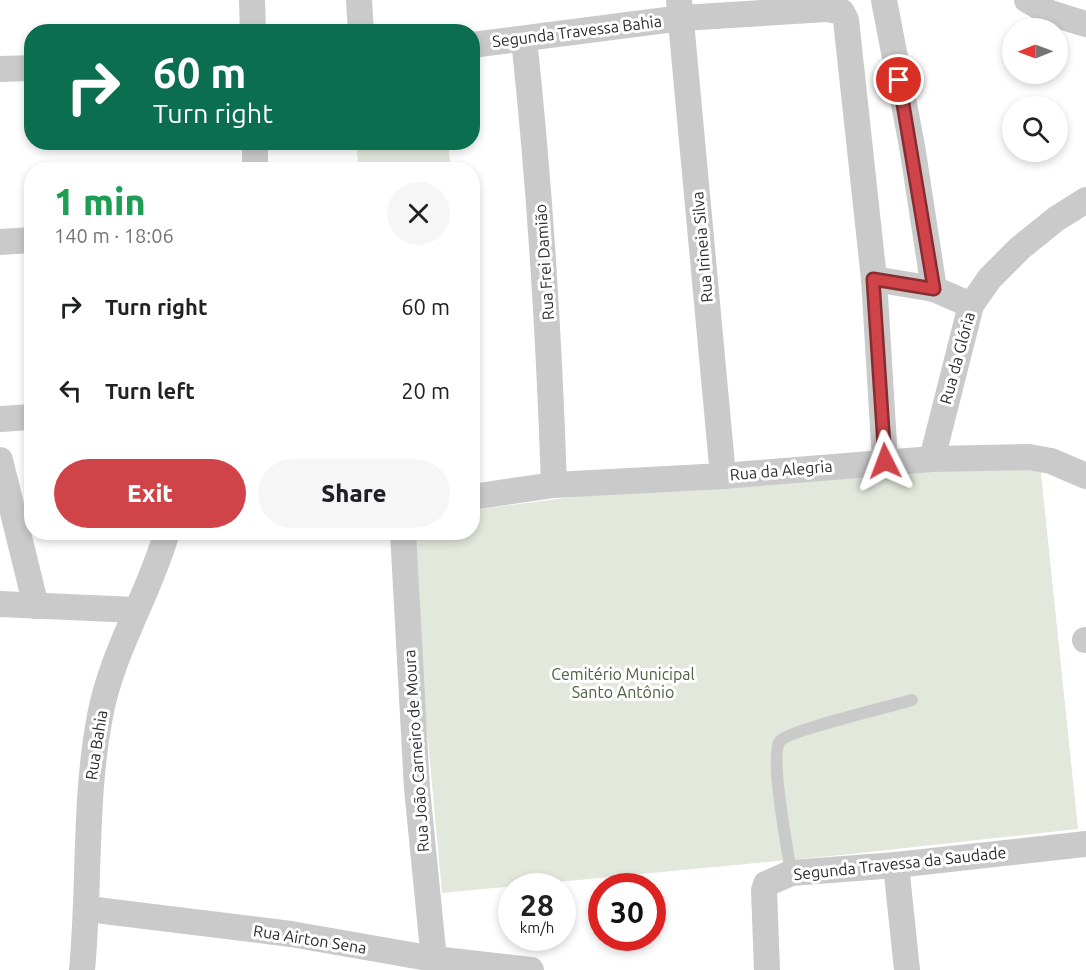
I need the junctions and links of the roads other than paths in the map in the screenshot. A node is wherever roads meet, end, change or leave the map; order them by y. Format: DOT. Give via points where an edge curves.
graph roads {
  1 [pos="252,0"];
  2 [pos="359,0"];
  3 [pos="884,0"];
  4 [pos="1027,0"];
  5 [pos="681,9"];
  6 [pos="253,24"];
  7 [pos="360,24"];
  8 [pos="1086,24"];
  9 [pos="524,39"];
  10 [pos="480,44"];
  11 [pos="24,68"];
  12 [pos="0,69"];
  13 [pos="1086,200"];
  14 [pos="24,240"];
  15 [pos="0,242"];
  16 [pos="873,279"];
  17 [pos="934,289"];
  18 [pos="970,305"];
  19 [pos="24,418"];
  20 [pos="0,419"];
  21 [pos="932,459"];
  22 [pos="0,460"];
  23 [pos="885,461"];
  24 [pos="723,476"];
  25 [pos="1086,476"];
  26 [pos="554,485"];
  27 [pos="480,496"];
  28 [pos="165,540"];
  29 [pos="403,540"];
  30 [pos="0,604"];
  31 [pos="36,606"];
  32 [pos="135,610"];
  33 [pos="912,700"];
  34 [pos="1086,844"];
  35 [pos="896,865"];
  36 [pos="791,873"];
  37 [pos="88,909"];
  38 [pos="435,965"];
  39 [pos="82,970"];
  40 [pos="531,970"];
  41 [pos="767,970"];
  42 [pos="907,970"];
  1 -- 6 [label="street"];
  2 -- 7 [label="street"];
  3 -- 17 [label="street"];
  4 -- 8 [label="street" via="1050,13"];
  5 -- 9 [label="street, Segunda Travessa Bahia"];
  5 -- 16 [label="street, Segunda Travessa Bahia" via="842,12 846,20"];
  5 -- 24 [label="street, Rua Irineia Silva"];
  9 -- 10 [label="street, Segunda Travessa Bahia"];
  9 -- 26 [label="street, Rua Frei Damião" via="539,183"];
  11 -- 12 [label="street"];
  13 -- 18 [label="street, Rua da Glória" via="1020,248"];
  14 -- 15 [label="street"];
  16 -- 17 [label="street"];
  16 -- 23 [label="street"];
  17 -- 18 [label="street"];
  18 -- 21 [label="street, Rua da Glória"];
  19 -- 20 [label="street"];
  21 -- 23 [label="street, Rua da Alegria"];
  21 -- 25 [label="street, Rua da Alegria" via="1029,457 1051,461"];
  22 -- 31 [label="street"];
  23 -- 24 [label="street, Rua da Alegria"];
  24 -- 26 [label="street, Rua da Alegria"];
  26 -- 27 [label="street, Rua da Alegria"];
  28 -- 32 [label="street, Rua Bahia"];
  29 -- 38 [label="street, Rua João Carneiro de Moura" via="417,789"];
  30 -- 31 [label="street"];
  31 -- 32 [label="street"];
  32 -- 37 [label="street, Rua Bahia" via="100,717 90,788"];
  33 -- 36 [label="lane" via="802,730 780,740 776,771"];
  34 -- 35 [label="street, Segunda Travessa da Saudade"];
  35 -- 36 [label="street, Segunda Travessa da Saudade"];
  35 -- 42 [label="street"];
  36 -- 41 [label="street, Segunda Travessa da Saudade" via="765,886"];
  37 -- 38 [label="street, Rua Airton Sena" via="291,934"];
  37 -- 39 [label="street, Rua Bahia"];
  38 -- 40 [label="street, Rua Airton Sena"];
}
